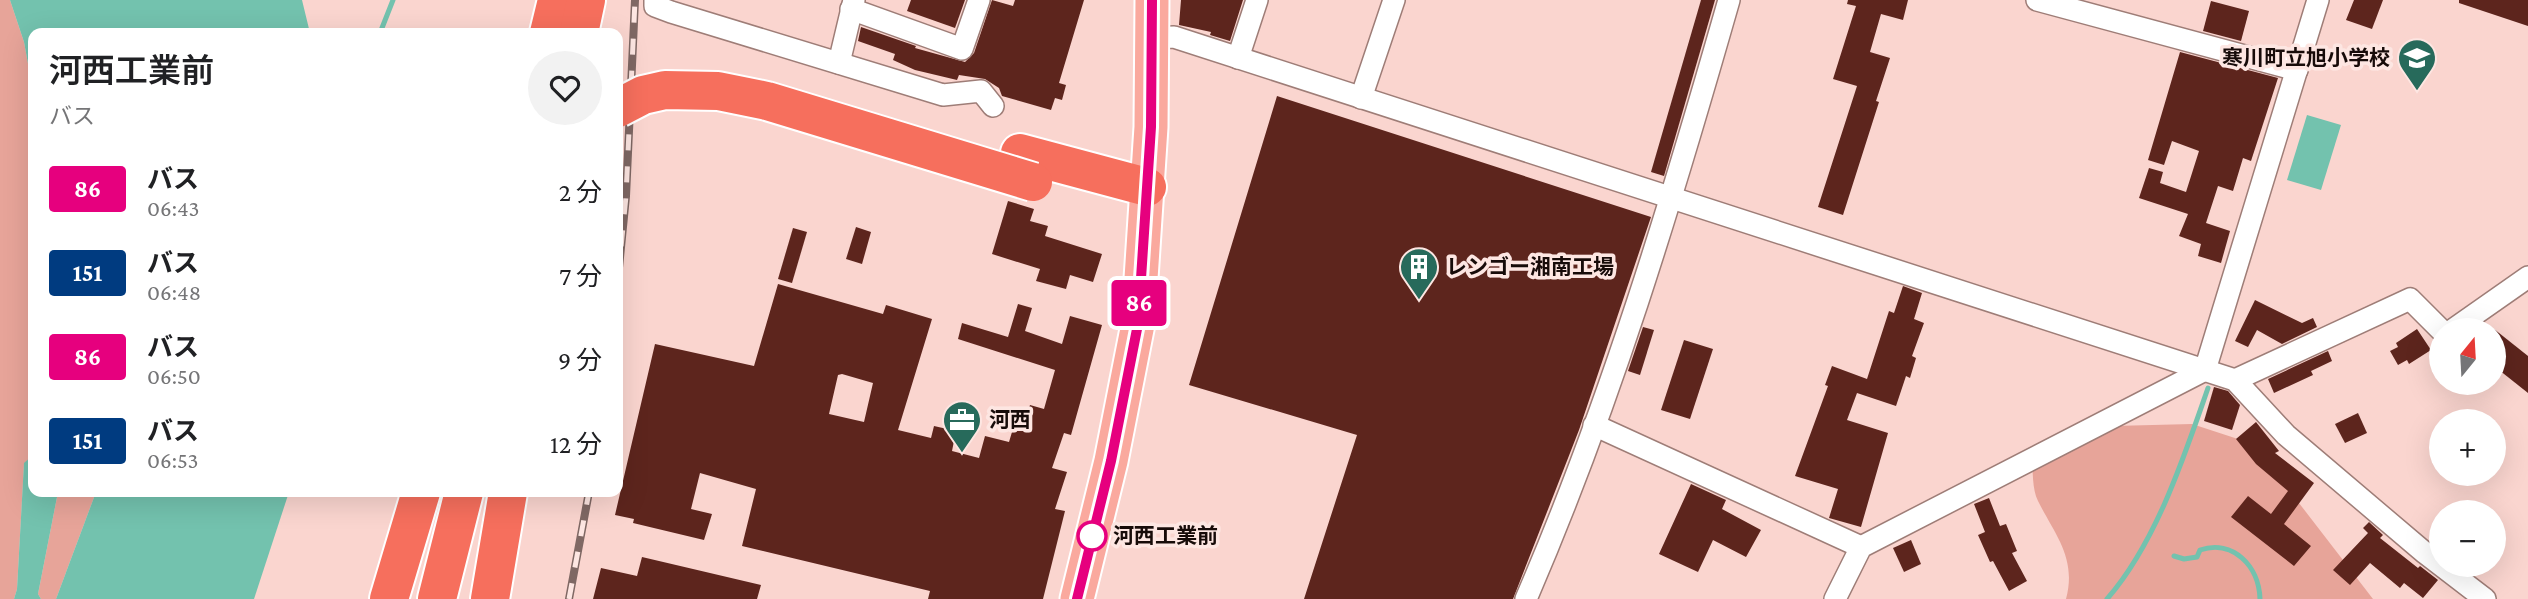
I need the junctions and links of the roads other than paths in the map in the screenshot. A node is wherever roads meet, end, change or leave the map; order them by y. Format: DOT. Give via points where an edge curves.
graph roads {
  1 [pos="557,0"];
  2 [pos="586,0"];
  3 [pos="655,0"];
  4 [pos="979,0"];
  5 [pos="1152,0"];
  6 [pos="1257,0"];
  7 [pos="1394,0"];
  8 [pos="1729,0"];
  9 [pos="2037,0"];
  10 [pos="2318,0"];
  11 [pos="853,5"];
  12 [pos="550,28"];
  13 [pos="580,28"];
  14 [pos="1152,38"];
  15 [pos="1238,58"];
  16 [pos="839,63"];
  17 [pos="2297,70"];
  18 [pos="623,81"];
  19 [pos="1361,98"];
  20 [pos="623,105"];
  21 [pos="993,106"];
  22 [pos="1027,167"];
  23 [pos="1146,199"];
  24 [pos="1672,199"];
  25 [pos="2528,277"];
  26 [pos="2429,318"];
  27 [pos="2470,318"];
  28 [pos="2205,370"];
  29 [pos="2235,380"];
  30 [pos="1594,425"];
  31 [pos="420,497"];
  32 [pos="432,497"];
  33 [pos="463,497"];
  34 [pos="482,497"];
  35 [pos="507,497"];
  36 [pos="1861,547"];
  37 [pos="389,599"];
  38 [pos="404,599"];
  39 [pos="437,599"];
  40 [pos="464,599"];
  41 [pos="490,599"];
  42 [pos="1077,599"];
  43 [pos="1526,599"];
  44 [pos="1835,599"];
  45 [pos="2485,599"];
  1 -- 12 [label="highway"];
  2 -- 13 [label="highway"];
  3 -- 16 [label="street" via="655,6 671,12"];
  4 -- 11 [label="street" via="962,49"];
  5 -- 14 [label="main road"];
  6 -- 15 [label="street"];
  7 -- 19 [label="street"];
  8 -- 24 [label="street"];
  9 -- 17 [label="street"];
  10 -- 17 [label="street"];
  11 -- 16 [label="street"];
  14 -- 15 [label="street" via="1174,37"];
  14 -- 23 [label="main road"];
  15 -- 19 [label="street"];
  16 -- 21 [label="street" via="943,95 981,91"];
  17 -- 28 [label="street"];
  18 -- 22 [label="highway" via="676,68 725,70"];
  19 -- 24 [label="street"];
  20 -- 22 [label="highway, bridge" via="665,90 718,91"];
  22 -- 23 [label="highway"];
  23 -- 42 [label="main road" via="1138,324"];
  24 -- 28 [label="street"];
  24 -- 30 [label="street"];
  25 -- 27 [label="street"];
  26 -- 29 [label="street" via="2410,299"];
  28 -- 29 [label="street"];
  28 -- 36 [label="street"];
  29 -- 45 [label="street" via="2286,435"];
  30 -- 36 [label="street"];
  30 -- 43 [label="street"];
  31 -- 37 [label="highway"];
  32 -- 38 [label="highway"];
  33 -- 39 [label="highway"];
  34 -- 40 [label="highway"];
  35 -- 41 [label="highway"];
  36 -- 44 [label="street"];
}
